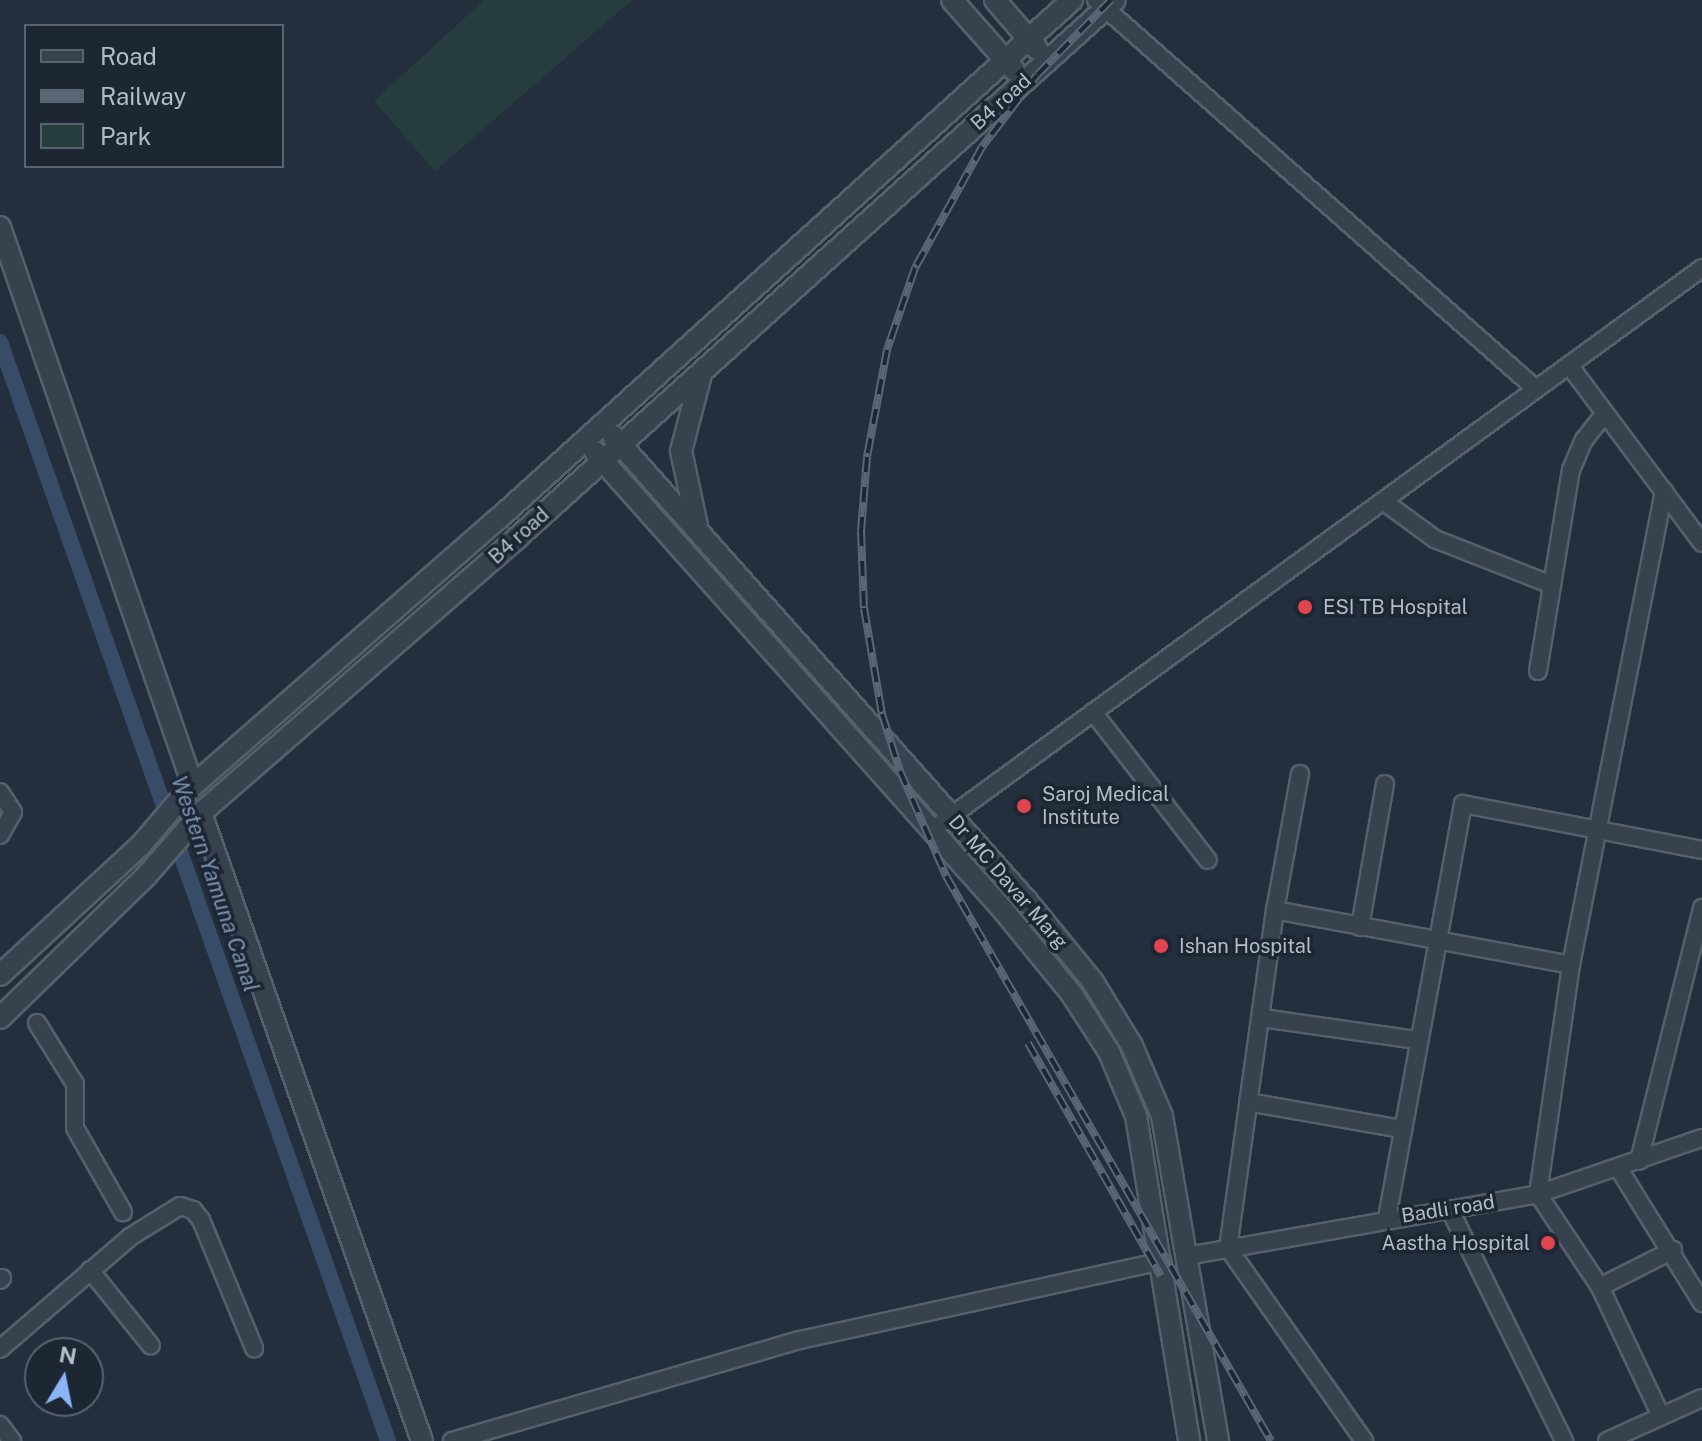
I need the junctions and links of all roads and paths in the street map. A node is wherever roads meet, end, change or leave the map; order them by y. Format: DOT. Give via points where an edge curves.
graph roads {
  1 [pos="952,0"];
  2 [pos="995,0"];
  3 [pos="1072,0"];
  4 [pos="1105,3"];
  5 [pos="1029,39"];
  6 [pos="1006,60"];
  7 [pos="1047,61"];
  8 [pos="1023,82"];
  9 [pos="831,218"];
  10 [pos="0,227"];
  11 [pos="849,239"];
  12 [pos="1701,269"];
  13 [pos="1569,365"];
  14 [pos="702,371"];
  15 [pos="1536,389"];
  16 [pos="1605,413"];
  17 [pos="604,424"];
  18 [pos="586,440"];
  19 [pos="620,445"];
  20 [pos="602,461"];
  21 [pos="1664,491"];
  22 [pos="1383,501"];
  23 [pos="700,534"];
  24 [pos="1702,543"];
  25 [pos="1552,585"];
  26 [pos="1538,671"];
  27 [pos="1093,712"];
  28 [pos="1300,774"];
  29 [pos="1385,784"];
  30 [pos="191,788"];
  31 [pos="0,792"];
  32 [pos="951,815"];
  33 [pos="196,817"];
  34 [pos="1598,828"];
  35 [pos="932,830"];
  36 [pos="0,835"];
  37 [pos="1702,850"];
  38 [pos="1208,860"];
  39 [pos="1702,908"];
  40 [pos="1275,910"];
  41 [pos="1360,927"];
  42 [pos="1435,942"];
  43 [pos="1571,965"];
  44 [pos="0,975"];
  45 [pos="0,1018"];
  46 [pos="1262,1018"];
  47 [pos="37,1023"];
  48 [pos="1417,1040"];
  49 [pos="1248,1102"];
  50 [pos="1401,1129"];
  51 [pos="1702,1138"];
  52 [pos="1639,1161"];
  53 [pos="1619,1169"];
  54 [pos="1538,1194"];
  55 [pos="1450,1210"];
  56 [pos="123,1212"];
  57 [pos="1387,1218"];
  58 [pos="1228,1248"];
  59 [pos="1673,1250"];
  60 [pos="1187,1256"];
  61 [pos="1162,1261"];
  62 [pos="90,1270"];
  63 [pos="1600,1287"];
  64 [pos="1702,1303"];
  65 [pos="151,1346"];
  66 [pos="254,1348"];
  67 [pos="0,1349"];
  68 [pos="1702,1398"];
  69 [pos="1661,1416"];
  70 [pos="0,1427"];
  71 [pos="458,1439"];
  72 [pos="12,1441"];
  73 [pos="422,1441"];
  74 [pos="1189,1441"];
  75 [pos="1218,1441"];
  76 [pos="1364,1441"];
  77 [pos="1564,1441"];
  78 [pos="1607,1441"];
  1 -- 6 [label="street"];
  2 -- 5 [label="street"];
  3 -- 5 [label="street, B4 road"];
  4 -- 7 [label="street, B4 road"];
  4 -- 15 [label="street"];
  5 -- 6 [label="street, B4 road"];
  5 -- 7 [label="street"];
  6 -- 8 [label="street"];
  6 -- 9 [label="street, B4 road"];
  7 -- 8 [label="street, B4 road"];
  8 -- 11 [label="street, B4 road"];
  9 -- 11 [label="street"];
  9 -- 17 [label="street, B4 road"];
  10 -- 30 [label="street"];
  11 -- 14 [label="street, B4 road"];
  12 -- 13 [label="street"];
  13 -- 15 [label="street"];
  13 -- 16 [label="street"];
  14 -- 19 [label="street, B4 road"];
  14 -- 23 [label="street" via="681,451 683,480"];
  15 -- 22 [label="street"];
  16 -- 21 [label="street"];
  16 -- 25 [label="street" via="1584,440 1571,470"];
  17 -- 18 [label="street, B4 road"];
  17 -- 19 [label="street, Dr MC Davar Marg"];
  18 -- 20 [label="street"];
  18 -- 30 [label="street, B4 road"];
  19 -- 20 [label="street, B4 road"];
  19 -- 23 [label="street, Dr MC Davar Marg"];
  20 -- 33 [label="street, B4 road"];
  20 -- 35 [label="street"];
  21 -- 24 [label="street"];
  21 -- 34 [label="street"];
  22 -- 25 [label="street" via="1435,539"];
  22 -- 27 [label="street"];
  23 -- 32 [label="street, Dr MC Davar Marg"];
  25 -- 26 [label="street"];
  27 -- 32 [label="street"];
  27 -- 38 [label="street"];
  28 -- 40 [label="street"];
  29 -- 41 [label="street"];
  30 -- 44 [label="street, B4 road" via="141,845"];
  31 -- 36 [label="street" via="13,812"];
  32 -- 35 [label="street"];
  32 -- 60 [label="street, Dr MC Davar Marg" via="1093,982 1132,1046 1162,1116"];
  33 -- 45 [label="street, B4 road" via="147,875"];
  33 -- 73 [label="street"];
  34 -- 37 [label="street"];
  34 -- 42 [label="street" via="1463,804"];
  34 -- 43 [label="street"];
  35 -- 61 [label="street" via="1071,993 1109,1052 1136,1116"];
  39 -- 52 [label="street"];
  40 -- 41 [label="street"];
  40 -- 46 [label="street"];
  41 -- 42 [label="street"];
  42 -- 43 [label="street"];
  42 -- 48 [label="street"];
  43 -- 54 [label="street"];
  46 -- 48 [label="street"];
  46 -- 49 [label="street"];
  47 -- 56 [label="street" via="75,1084 77,1133"];
  48 -- 50 [label="street"];
  49 -- 50 [label="street"];
  49 -- 58 [label="street"];
  50 -- 57 [label="street"];
  51 -- 52 [label="street, Badli road"];
  52 -- 53 [label="street, Badli road"];
  53 -- 54 [label="street, Badli road"];
  53 -- 59 [label="street"];
  54 -- 55 [label="street, Badli road"];
  54 -- 63 [label="street"];
  55 -- 57 [label="street, Badli road"];
  55 -- 77 [label="street"];
  57 -- 58 [label="street, Badli road"];
  58 -- 60 [label="street, Badli road"];
  58 -- 76 [label="street"];
  59 -- 63 [label="street"];
  59 -- 64 [label="street"];
  60 -- 75 [label="street, Dr MC Davar Marg"];
  61 -- 71 [label="street" via="800,1340"];
  61 -- 74 [label="street"];
  62 -- 65 [label="street"];
  62 -- 66 [label="street" via="168,1209 193,1210"];
  62 -- 67 [label="street"];
  63 -- 69 [label="street"];
  68 -- 69 [label="street"];
  69 -- 78 [label="street"];
  70 -- 72 [label="street"];
}
